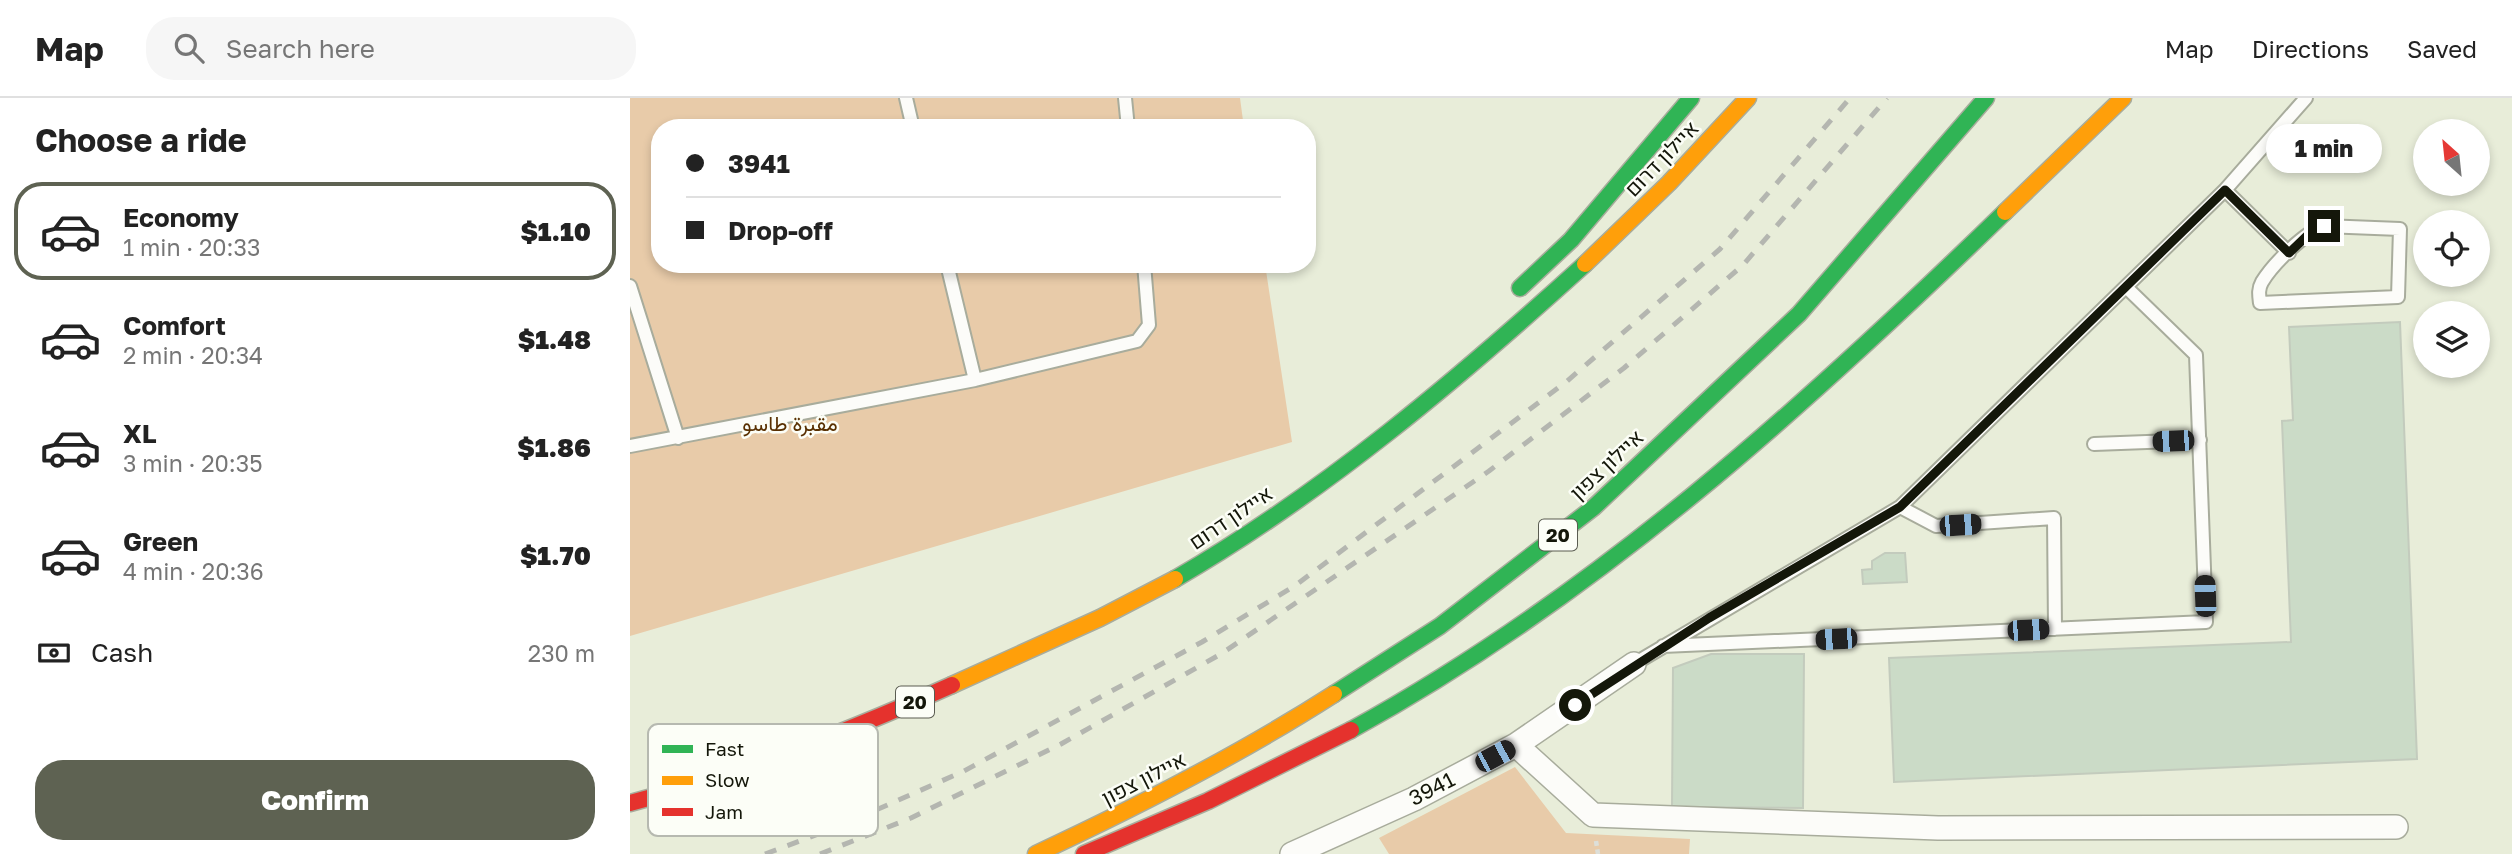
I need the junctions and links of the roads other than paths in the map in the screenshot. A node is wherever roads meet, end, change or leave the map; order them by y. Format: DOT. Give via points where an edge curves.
graph roads {
  1 [pos="906,98"];
  2 [pos="1125,98"];
  3 [pos="1692,98"];
  4 [pos="1748,98"];
  5 [pos="1986,98"];
  6 [pos="2123,98"];
  7 [pos="2306,98"];
  8 [pos="912,119"];
  9 [pos="1127,119"];
  10 [pos="2225,190"];
  11 [pos="2289,253"];
  12 [pos="949,273"];
  13 [pos="1145,273"];
  14 [pos="630,286"];
  15 [pos="2127,288"];
  16 [pos="1510,297"];
  17 [pos="975,380"];
  18 [pos="678,438"];
  19 [pos="2200,440"];
  20 [pos="2094,444"];
  21 [pos="630,446"];
  22 [pos="1325,460"];
  23 [pos="1900,507"];
  24 [pos="1188,572"];
  25 [pos="2055,629"];
  26 [pos="1663,646"];
  27 [pos="1634,664"];
  28 [pos="864,724"];
  29 [pos="1516,745"];
  30 [pos="648,798"];
  31 [pos="630,803"];
  32 [pos="2396,827"];
  33 [pos="1036,854"];
  34 [pos="1084,854"];
  35 [pos="1292,854"];
  1 -- 8 [label="lane"];
  2 -- 9 [label="lane"];
  3 -- 16 [label="highway" via="1571,240"];
  4 -- 24 [label="highway, איילון דרום / 20" via="1624,230 1470,367 1334,475"];
  5 -- 33 [label="highway, איילון צפון / 20" via="1799,314 1593,508 1440,626 1275,732 1148,802"];
  6 -- 34 [label="highway" via="1807,399 1557,600 1434,682 1314,749 1175,817"];
  7 -- 10 [label="lane"];
  10 -- 11 [label="lane"];
  10 -- 15 [label="lane"];
  11 -- 11 [label="lane" via="2263,281 2260,303 2398,297 2400,229 2324,226 2313,230"];
  12 -- 17 [label="lane"];
  13 -- 17 [label="lane" via="1149,325 1137,341"];
  14 -- 18 [label="lane"];
  15 -- 19 [label="lane" via="2196,355"];
  15 -- 23 [label="lane"];
  17 -- 18 [label="lane"];
  18 -- 21 [label="lane"];
  19 -- 20 [label="lane"];
  19 -- 25 [label="lane" via="2206,622"];
  22 -- 24 [label="highway"];
  23 -- 25 [label="lane" via="1936,526 2054,518"];
  23 -- 26 [label="lane"];
  24 -- 28 [label="highway, איילון דרום / 20" via="1046,643"];
  25 -- 26 [label="lane"];
  26 -- 27 [label="lane"];
  27 -- 29 [label="street, 3941"];
  29 -- 32 [label="street" via="1593,815 1938,828"];
  29 -- 35 [label="street, 3941"];
  30 -- 31 [label="highway, איילון דרום / 20"];
}
